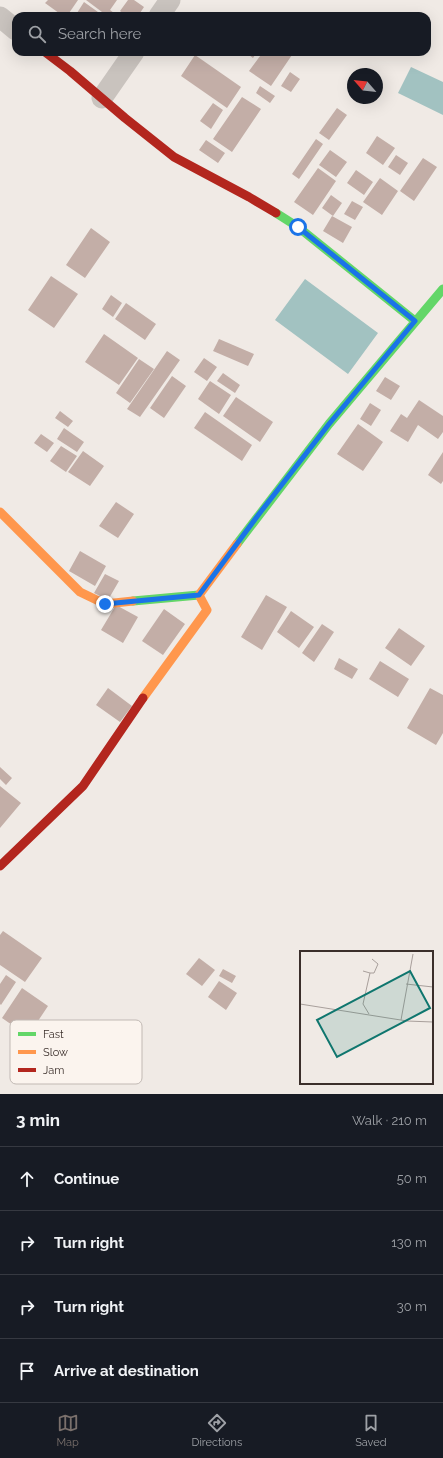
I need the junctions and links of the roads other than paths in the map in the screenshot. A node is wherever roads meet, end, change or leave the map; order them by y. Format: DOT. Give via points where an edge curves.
graph roads {
  1 [pos="170,0"];
  2 [pos="162,12"];
  3 [pos="0,17"];
  4 [pos="12,27"];
  5 [pos="50,56"];
  6 [pos="131,56"];
  7 [pos="102,98"];
  8 [pos="443,289"];
  9 [pos="415,321"];
  10 [pos="0,512"];
  11 [pos="199,595"];
  12 [pos="0,866"];
  1 -- 2 [label="street"];
  3 -- 4 [label="street"];
  5 -- 7 [label="street"];
  6 -- 7 [label="street"];
  7 -- 9 [label="street" via="174,157 249,197 298,227"];
  8 -- 9 [label="street"];
  9 -- 11 [label="street" via="329,424"];
  10 -- 11 [label="street" via="80,592 105,604"];
  11 -- 12 [label="street" via="207,610 83,786"];
}
